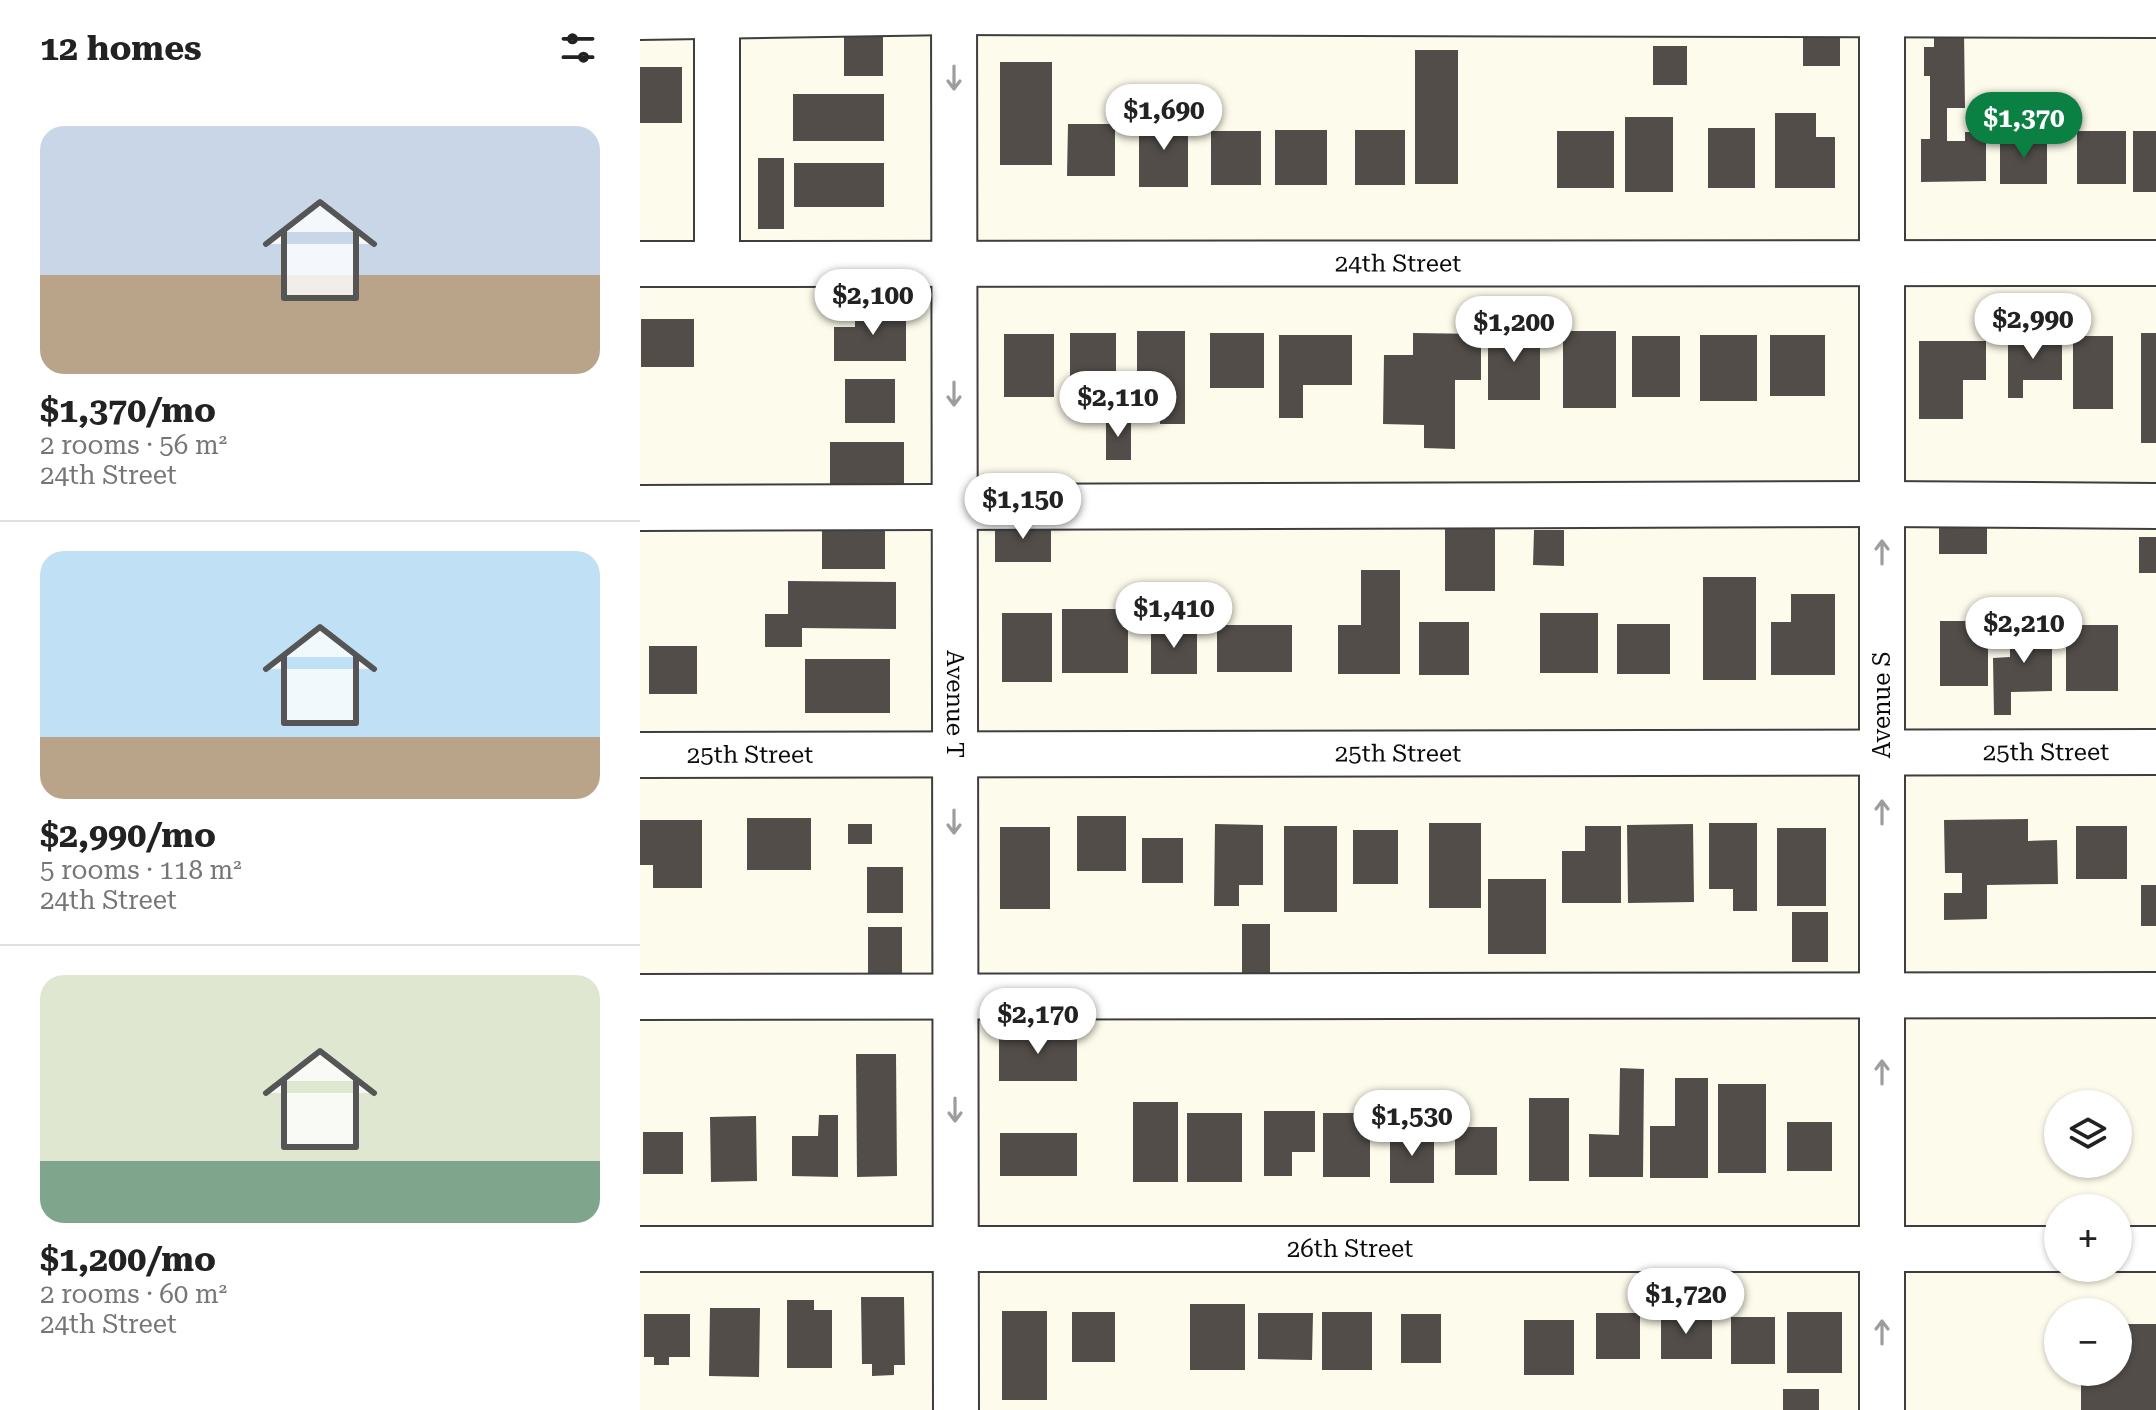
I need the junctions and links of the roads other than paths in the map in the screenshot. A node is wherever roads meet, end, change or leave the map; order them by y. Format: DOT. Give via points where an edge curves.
graph roads {
  1 [pos="954,6"];
  2 [pos="1882,8"];
  3 [pos="2156,15"];
  4 [pos="717,16"];
  5 [pos="640,17"];
  6 [pos="2156,263"];
  7 [pos="640,264"];
  8 [pos="717,264"];
  9 [pos="954,264"];
  10 [pos="1882,264"];
  11 [pos="1882,504"];
  12 [pos="954,506"];
  13 [pos="2156,506"];
  14 [pos="640,508"];
  15 [pos="2156,752"];
  16 [pos="1882,753"];
  17 [pos="954,754"];
  18 [pos="640,755"];
  19 [pos="1882,995"];
  20 [pos="2156,995"];
  21 [pos="640,997"];
  22 [pos="955,997"];
  23 [pos="640,1249"];
  24 [pos="955,1249"];
  25 [pos="1882,1249"];
  26 [pos="2044,1249"];
  27 [pos="2132,1249"];
  28 [pos="2156,1249"];
  29 [pos="956,1410"];
  30 [pos="1882,1410"];
  1 -- 2 [label="street"];
  1 -- 4 [label="street"];
  1 -- 9 [label="street, Avenue T, one-way"];
  2 -- 3 [label="street"];
  2 -- 10 [label="street, Avenue S"];
  4 -- 5 [label="street"];
  4 -- 8 [label="street"];
  6 -- 10 [label="street, 24th Street"];
  7 -- 8 [label="street, 24th Street"];
  8 -- 9 [label="street, 24th Street"];
  9 -- 10 [label="street, 24th Street"];
  9 -- 12 [label="street, Avenue T, one-way"];
  10 -- 11 [label="street, Avenue S"];
  11 -- 12 [label="street"];
  11 -- 13 [label="street"];
  16 -- 11 [label="street, Avenue S, one-way"];
  12 -- 14 [label="street"];
  12 -- 17 [label="street, Avenue T"];
  15 -- 16 [label="street, 25th Street"];
  16 -- 17 [label="street, 25th Street"];
  19 -- 16 [label="street, Avenue S, one-way"];
  17 -- 18 [label="street, 25th Street"];
  17 -- 22 [label="street, Avenue T, one-way"];
  19 -- 20 [label="street"];
  19 -- 22 [label="street"];
  25 -- 19 [label="street, Avenue S, one-way"];
  21 -- 22 [label="street"];
  22 -- 24 [label="street, Avenue T, one-way"];
  23 -- 24 [label="street, 26th Street"];
  24 -- 25 [label="street, 26th Street"];
  24 -- 29 [label="street, Avenue T"];
  25 -- 26 [label="street, 26th Street"];
  30 -- 25 [label="street, Avenue S, one-way"];
  27 -- 28 [label="street"];
}
